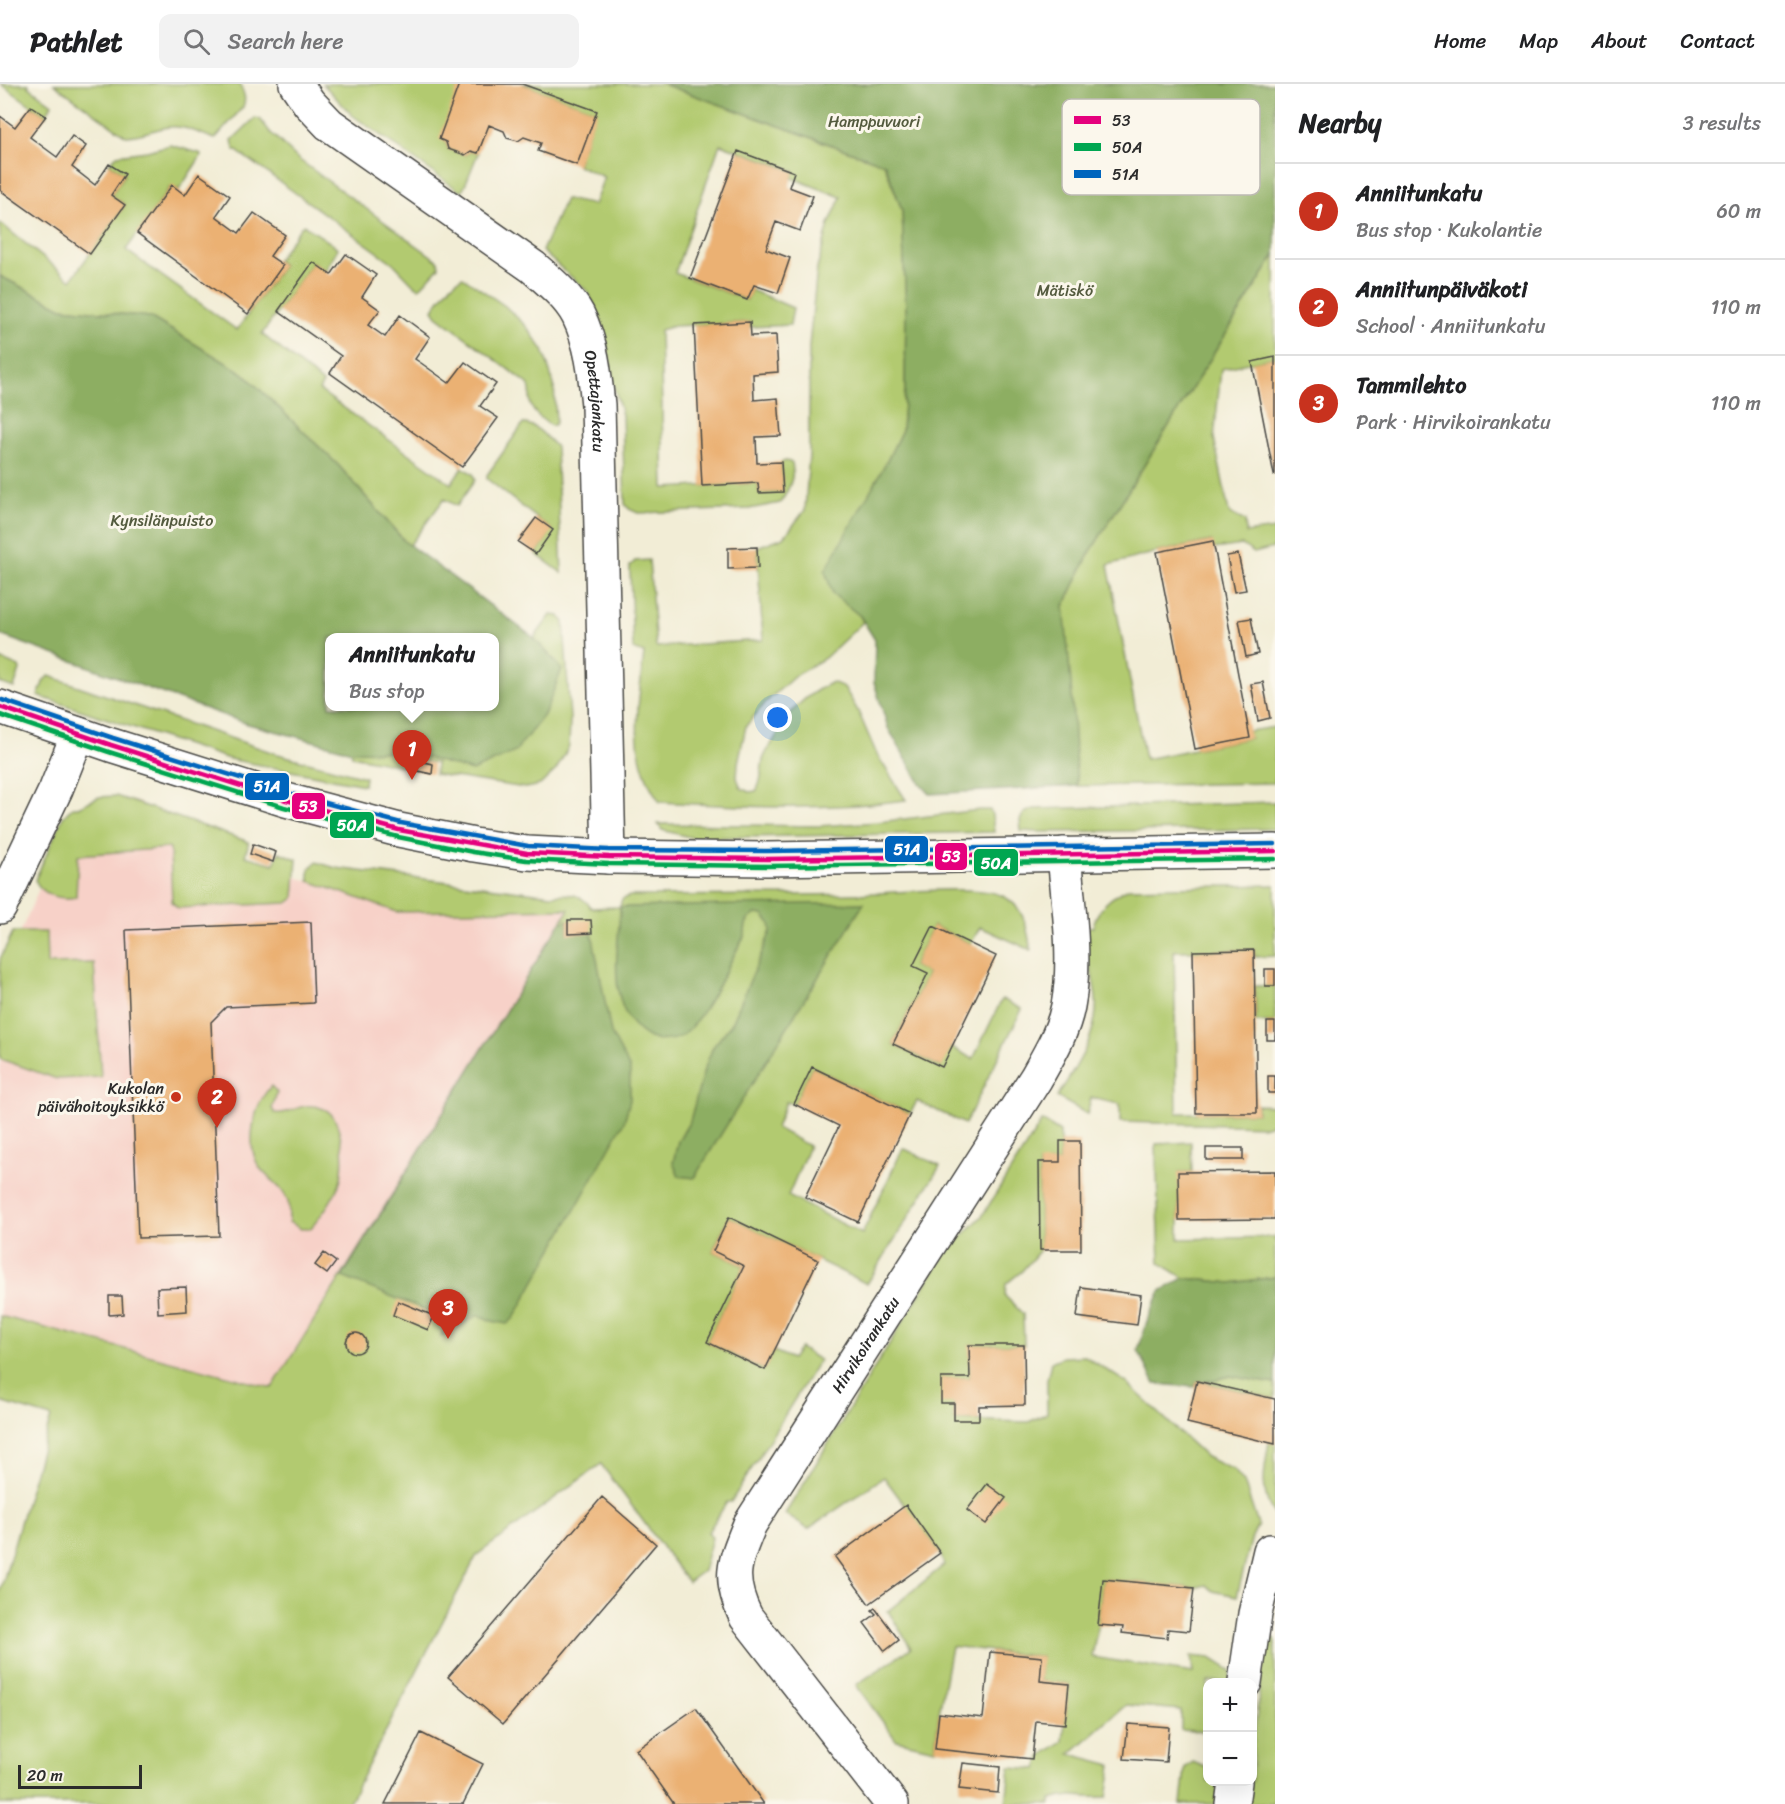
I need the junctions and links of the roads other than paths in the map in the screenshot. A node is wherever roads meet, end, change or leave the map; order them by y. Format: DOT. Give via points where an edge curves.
graph roads {
  1 [pos="296,84"];
  2 [pos="0,707"];
  3 [pos="78,734"];
  4 [pos="1275,851"];
  5 [pos="1064,854"];
  6 [pos="609,857"];
  7 [pos="0,908"];
  8 [pos="1270,1551"];
  9 [pos="1246,1678"];
  10 [pos="1234,1786"];
  11 [pos="892,1804"];
  12 [pos="1232,1804"];
  1 -- 6 [label="street, Opettajankatu" via="329,124 533,267 577,313 588,340 598,405"];
  2 -- 3 [label="street"];
  3 -- 6 [label="street" via="286,800 399,830 527,853"];
  3 -- 7 [label="street"];
  4 -- 5 [label="street"];
  5 -- 6 [label="street" via="767,859"];
  5 -- 11 [label="street, Hirvikoirankatu" via="1072,973 1068,1008 1057,1042 750,1524 733,1577 746,1617"];
  8 -- 9 [label="street"];
  10 -- 12 [label="street"];
}
